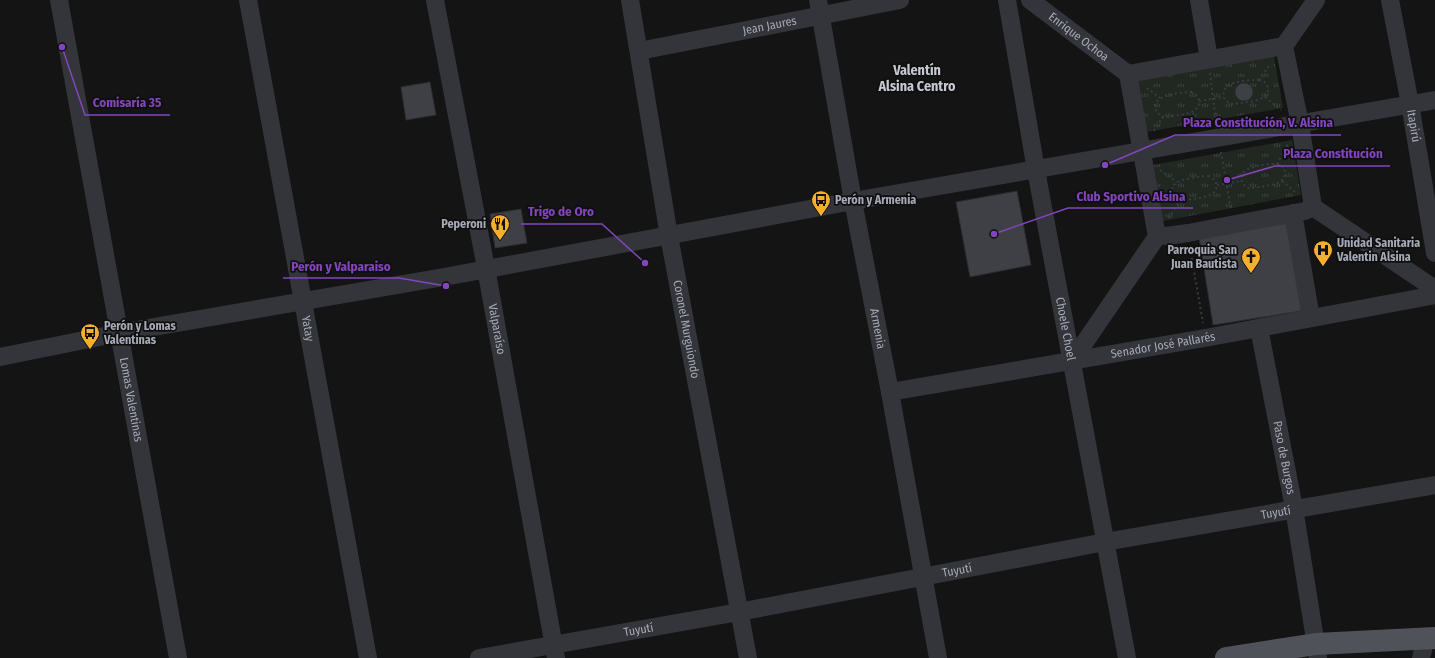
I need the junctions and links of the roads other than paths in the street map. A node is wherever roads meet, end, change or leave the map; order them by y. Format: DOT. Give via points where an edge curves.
graph roads {
  1 [pos="59,0"];
  2 [pos="248,0"];
  3 [pos="435,0"];
  4 [pos="630,0"];
  5 [pos="900,0"];
  6 [pos="1007,0"];
  7 [pos="1030,0"];
  8 [pos="1199,0"];
  9 [pos="1316,0"];
  10 [pos="1390,0"];
  11 [pos="819,8"];
  12 [pos="1284,46"];
  13 [pos="639,51"];
  14 [pos="1208,59"];
  15 [pos="1128,74"];
  16 [pos="1435,100"];
  17 [pos="1410,104"];
  18 [pos="1300,124"];
  19 [pos="1142,152"];
  20 [pos="1036,170"];
  21 [pos="853,202"];
  22 [pos="1313,207"];
  23 [pos="1293,213"];
  24 [pos="1158,235"];
  25 [pos="669,236"];
  26 [pos="1435,253"];
  27 [pos="486,268"];
  28 [pos="1435,289"];
  29 [pos="1435,295"];
  30 [pos="303,301"];
  31 [pos="1311,318"];
  32 [pos="1259,328"];
  33 [pos="119,333"];
  34 [pos="0,357"];
  35 [pos="1072,361"];
  36 [pos="890,392"];
  37 [pos="1435,485"];
  38 [pos="1294,508"];
  39 [pos="1105,542"];
  40 [pos="924,576"];
  41 [pos="739,612"];
  42 [pos="1427,645"];
  43 [pos="555,651"];
  44 [pos="1317,651"];
  45 [pos="178,658"];
  46 [pos="368,658"];
  47 [pos="479,658"];
  48 [pos="748,658"];
  49 [pos="938,658"];
  50 [pos="1127,658"];
  51 [pos="1226,658"];
  1 -- 33 [label="street, Lomas Valentinas"];
  2 -- 30 [label="street, Yatay"];
  3 -- 27 [label="street, Valparaíso"];
  4 -- 13 [label="street, Coronel Murguiondo"];
  5 -- 11 [label="street, Jean Jaures"];
  6 -- 20 [label="street, Choele Choel"];
  7 -- 15 [label="street, Enrique Ochoa"];
  8 -- 14 [label="street"];
  9 -- 12 [label="street"];
  10 -- 17 [label="street, Itapirú"];
  11 -- 13 [label="street, Jean Jaures"];
  11 -- 21 [label="street, Armenia"];
  12 -- 14 [label="street"];
  12 -- 18 [label="street"];
  13 -- 25 [label="street, Coronel Murguiondo"];
  14 -- 15 [label="street"];
  15 -- 19 [label="street"];
  16 -- 17 [label="street"];
  17 -- 18 [label="street"];
  17 -- 26 [label="street, Itapirú"];
  18 -- 19 [label="street"];
  18 -- 22 [label="street"];
  19 -- 20 [label="street"];
  19 -- 24 [label="street"];
  20 -- 21 [label="street"];
  20 -- 35 [label="street, Choele Choel"];
  21 -- 25 [label="street"];
  21 -- 36 [label="street, Armenia"];
  22 -- 23 [label="street"];
  22 -- 28 [label="street"];
  23 -- 24 [label="street" via="1188,233"];
  23 -- 31 [label="street"];
  24 -- 35 [label="street"];
  25 -- 27 [label="street"];
  25 -- 41 [label="street, Coronel Murguiondo"];
  27 -- 30 [label="street"];
  27 -- 43 [label="street, Valparaíso"];
  29 -- 31 [label="street, Senador José Pallarés"];
  30 -- 33 [label="street"];
  30 -- 46 [label="street, Yatay"];
  31 -- 32 [label="street, Senador José Pallarés"];
  32 -- 35 [label="street, Senador José Pallarés"];
  32 -- 38 [label="street, Paso de Burgos"];
  33 -- 34 [label="street"];
  33 -- 45 [label="street, Lomas Valentinas"];
  35 -- 36 [label="street, Senador José Pallarés"];
  35 -- 39 [label="street, Choele Choel"];
  36 -- 40 [label="street, Armenia"];
  37 -- 38 [label="street, Tuyutí"];
  38 -- 39 [label="street, Tuyutí"];
  38 -- 44 [label="street, Paso de Burgos"];
  39 -- 40 [label="street, Tuyutí"];
  39 -- 50 [label="street, Choele Choel"];
  40 -- 41 [label="street, Tuyutí"];
  40 -- 49 [label="street, Armenia"];
  41 -- 43 [label="street, Tuyutí"];
  41 -- 48 [label="street, Coronel Murguiondo"];
  42 -- 44 [label="main road"];
  43 -- 47 [label="street, Tuyutí"];
  44 -- 51 [label="main road"];
}
